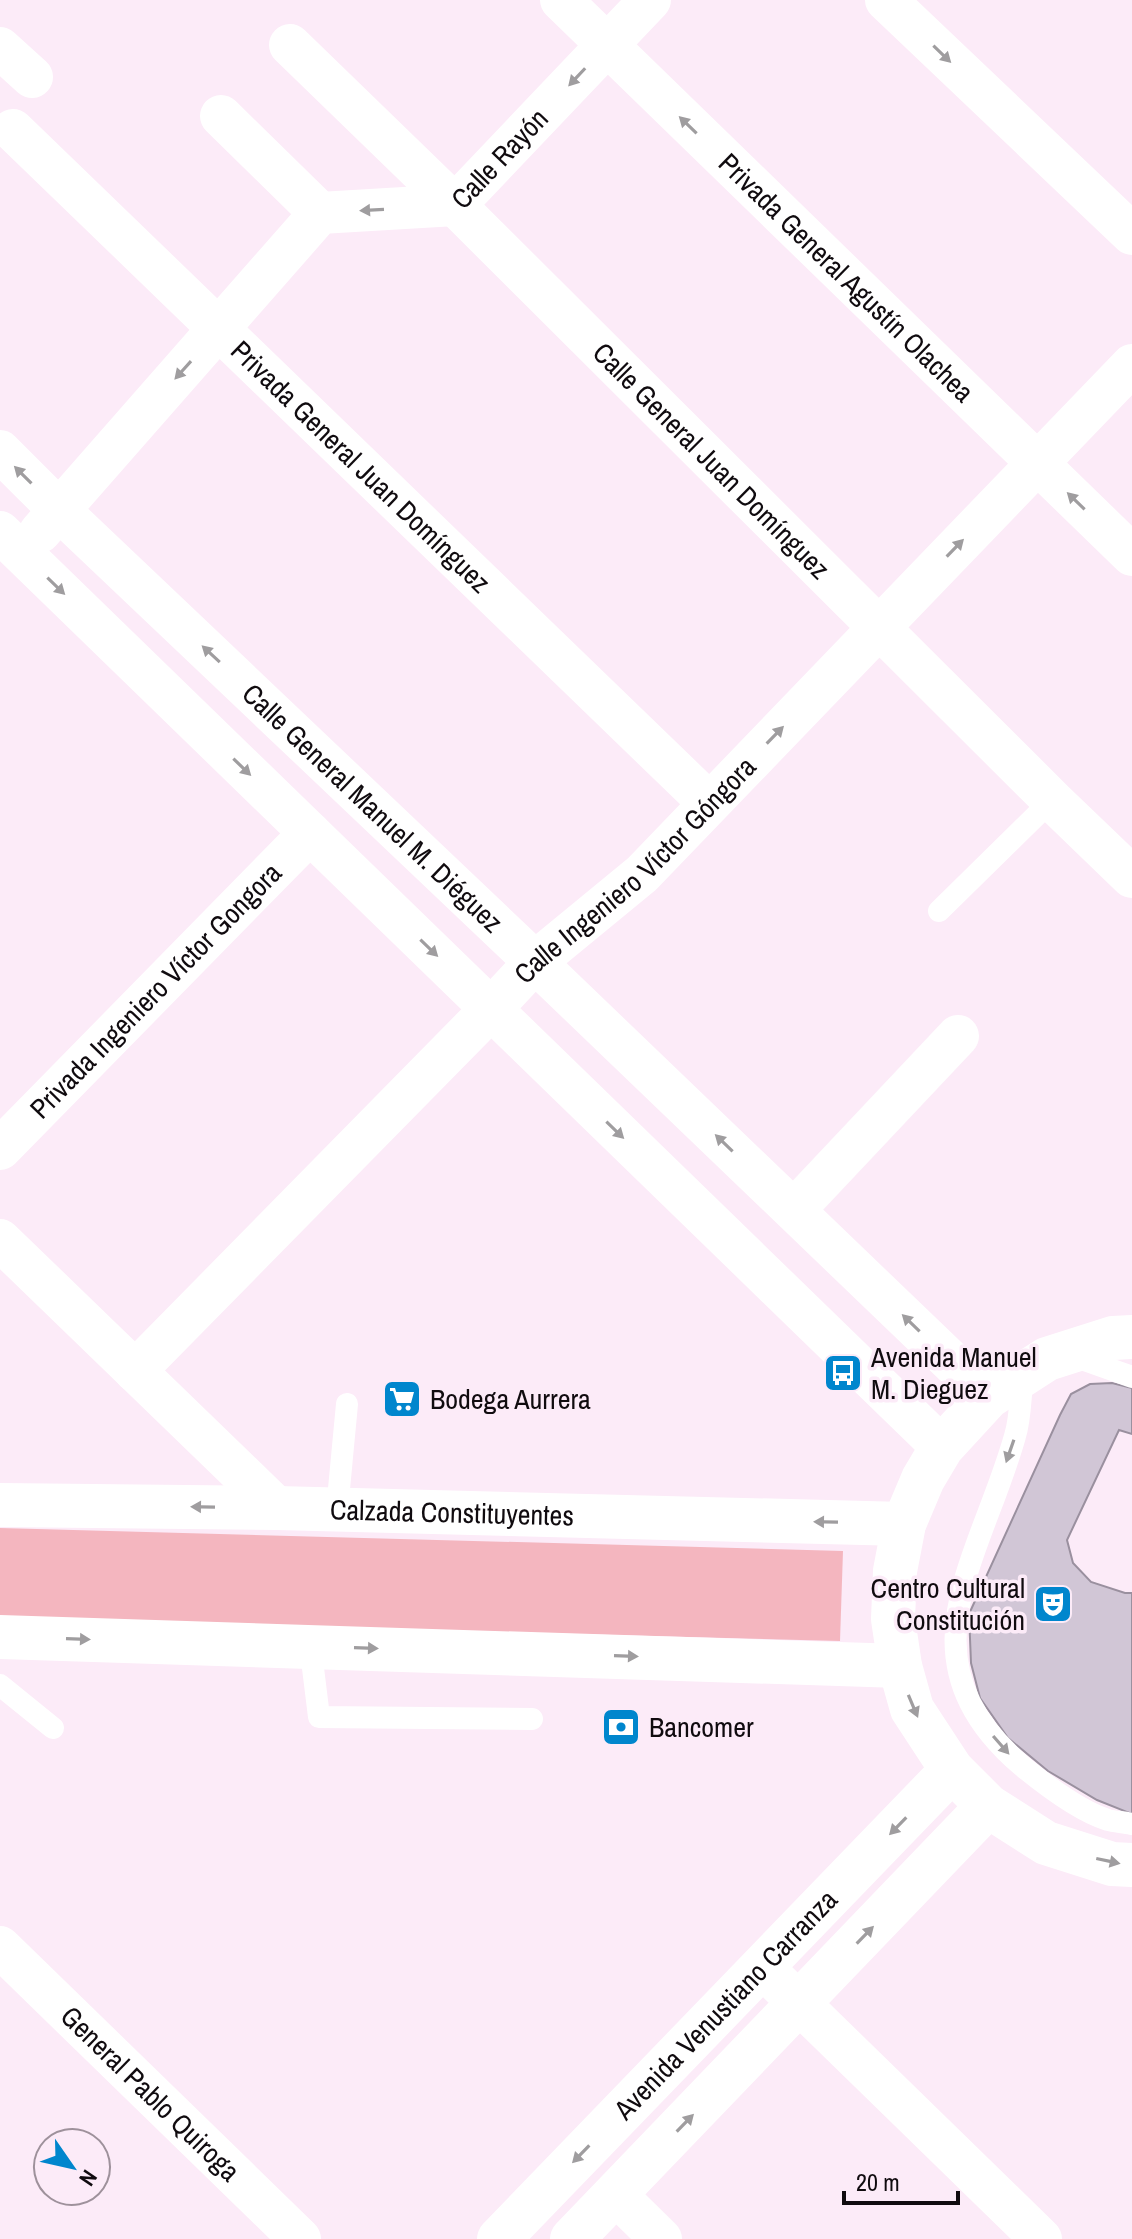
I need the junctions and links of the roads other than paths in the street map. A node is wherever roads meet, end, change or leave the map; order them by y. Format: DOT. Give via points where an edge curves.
graph roads {
  1 [pos="561,0"];
  2 [pos="650,0"];
  3 [pos="886,0"];
  4 [pos="290,45"];
  5 [pos="606,46"];
  6 [pos="0,48"];
  7 [pos="32,77"];
  8 [pos="221,116"];
  9 [pos="13,130"];
  10 [pos="455,205"];
  11 [pos="320,213"];
  12 [pos="1132,234"];
  13 [pos="219,330"];
  14 [pos="1132,365"];
  15 [pos="0,451"];
  16 [pos="1037,463"];
  17 [pos="59,510"];
  18 [pos="11,542"];
  19 [pos="1132,555"];
  20 [pos="879,627"];
  21 [pos="1052,800"];
  22 [pos="709,803"];
  23 [pos="310,833"];
  24 [pos="1132,877"];
  25 [pos="939,911"];
  26 [pos="535,962"];
  27 [pos="491,1009"];
  28 [pos="958,1036"];
  29 [pos="0,1149"];
  30 [pos="794,1210"];
  31 [pos="0,1240"];
  32 [pos="1132,1337"];
  33 [pos="1065,1353"];
  34 [pos="135,1371"];
  35 [pos="1132,1377"];
  36 [pos="1005,1385"];
  37 [pos="347,1404"];
  38 [pos="942,1447"];
  39 [pos="0,1505"];
  40 [pos="277,1508"];
  41 [pos="337,1510"];
  42 [pos="904,1524"];
  43 [pos="0,1637"];
  44 [pos="315,1646"];
  45 [pos="900,1666"];
  46 [pos="0,1685"];
  47 [pos="532,1719"];
  48 [pos="53,1728"];
  49 [pos="952,1770"];
  50 [pos="988,1806"];
  51 [pos="1132,1824"];
  52 [pos="1132,1865"];
  53 [pos="0,1947"];
  54 [pos="762,1967"];
  55 [pos="800,2004"];
  56 [pos="615,2194"];
  57 [pos="300,2239"];
  58 [pos="499,2239"];
  59 [pos="572,2239"];
  60 [pos="661,2239"];
  61 [pos="1041,2239"];
  1 -- 5 [label="street, Privada General Agustín Olachea"];
  2 -- 5 [label="street, Calle Rayón"];
  3 -- 12 [label="street, one-way"];
  4 -- 10 [label="street, Calle General Juan Domínguez"];
  5 -- 10 [label="street, Calle Rayón, one-way"];
  16 -- 5 [label="street, Privada General Agustín Olachea, one-way"];
  6 -- 7 [label="street"];
  8 -- 11 [label="street"];
  9 -- 13 [label="street, Privada General Juan Domínguez"];
  10 -- 11 [label="street, Calle Rayón, one-way"];
  10 -- 20 [label="street, Calle General Juan Domínguez"];
  11 -- 13 [label="street"];
  13 -- 17 [label="street, one-way"];
  13 -- 22 [label="street, Privada General Juan Domínguez"];
  14 -- 16 [label="street, Calle Ingeniero Víctor Góngora"];
  17 -- 15 [label="street, Calle General Manuel M. Diéguez, one-way"];
  19 -- 16 [label="street, Privada General Agustín Olachea, one-way"];
  20 -- 16 [label="street, Calle Ingeniero Víctor Góngora, one-way"];
  17 -- 18 [label="street"];
  26 -- 17 [label="street, Calle General Manuel M. Diéguez, one-way"];
  18 -- 23 [label="street, one-way"];
  20 -- 21 [label="street, Calle General Juan Domínguez"];
  22 -- 20 [label="street, Calle Ingeniero Víctor Góngora, one-way"];
  21 -- 24 [label="street, Calle General Juan Domínguez"];
  21 -- 25 [label="lane"];
  22 -- 26 [label="street, Calle Ingeniero Víctor Góngora" via="642,874"];
  23 -- 27 [label="street, one-way"];
  23 -- 29 [label="street, Privada Ingeniero Víctor Gongora"];
  26 -- 27 [label="street, Calle Ingeniero Víctor Góngora"];
  30 -- 26 [label="street, Calle General Manuel M. Diéguez, one-way"];
  27 -- 34 [label="street, Calle Ingeniero Víctor Góngora"];
  27 -- 38 [label="street, one-way"];
  28 -- 30 [label="street"];
  36 -- 30 [label="street, Calle General Manuel M. Diéguez, one-way"];
  31 -- 34 [label="street"];
  32 -- 33 [label="street"];
  33 -- 35 [label="lane"];
  33 -- 36 [label="street"];
  34 -- 40 [label="street"];
  36 -- 38 [label="street"];
  36 -- 51 [label="lane, one-way" via="1016,1433 958,1600 954,1641 961,1684 1004,1751 1035,1777 1107,1820"];
  37 -- 41 [label="lane"];
  38 -- 42 [label="street"];
  40 -- 39 [label="street, Calzada Constituyentes, one-way"];
  40 -- 41 [label="street, Calzada Constituyentes"];
  42 -- 41 [label="street, Calzada Constituyentes, one-way"];
  42 -- 45 [label="street" via="893,1619"];
  43 -- 44 [label="street, one-way"];
  44 -- 45 [label="street, one-way"];
  44 -- 47 [label="lane" via="319,1717"];
  45 -- 49 [label="street, one-way" via="912,1709"];
  46 -- 48 [label="lane"];
  49 -- 50 [label="street"];
  49 -- 54 [label="street, Avenida Venustiano Carranza, one-way"];
  50 -- 52 [label="street, one-way" via="1046,1843"];
  55 -- 50 [label="street, Avenida Venustiano Carranza, one-way"];
  53 -- 57 [label="street, General Pablo Quiroga"];
  54 -- 55 [label="street"];
  54 -- 58 [label="street, Avenida Venustiano Carranza, one-way"];
  56 -- 55 [label="street, Avenida Venustiano Carranza, one-way"];
  55 -- 61 [label="street"];
  56 -- 59 [label="street, Avenida Venustiano Carranza"];
  56 -- 60 [label="street"];
}
